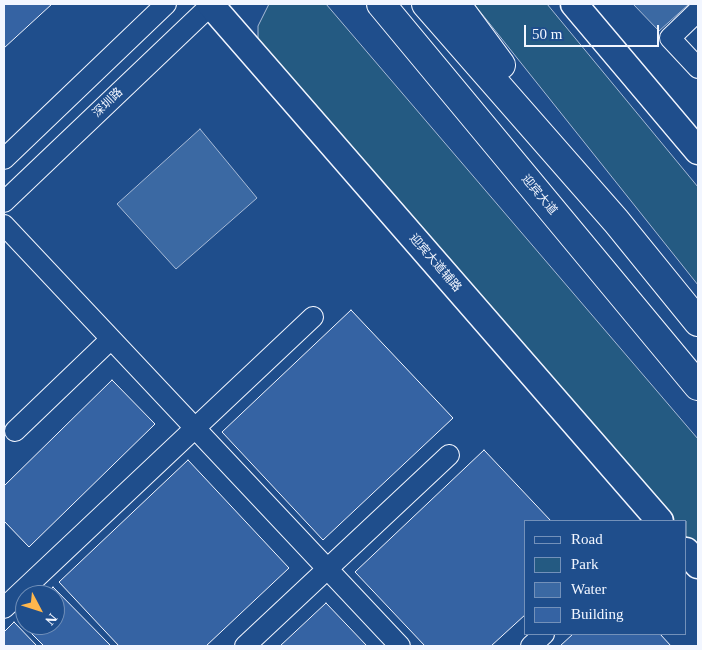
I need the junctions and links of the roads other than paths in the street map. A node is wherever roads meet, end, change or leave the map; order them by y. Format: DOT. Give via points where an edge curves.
graph roads {
  1 [pos="166,4"];
  2 [pos="211,4"];
  3 [pos="359,4"];
  4 [pos="380,4"];
  5 [pos="426,4"];
  6 [pos="456,4"];
  7 [pos="574,4"];
  8 [pos="698,11"];
  9 [pos="698,68"];
  10 [pos="698,151"];
  11 [pos="4,159"];
  12 [pos="4,202"];
  13 [pos="616,221"];
  14 [pos="4,225"];
  15 [pos="568,230"];
  16 [pos="313,317"];
  17 [pos="698,322"];
  18 [pos="111,339"];
  19 [pos="698,386"];
  20 [pos="195,428"];
  21 [pos="15,432"];
  22 [pos="449,455"];
  23 [pos="659,520"];
  24 [pos="687,552"];
  25 [pos="698,565"];
  26 [pos="327,569"];
  27 [pos="4,608"];
  28 [pos="543,635"];
  29 [pos="245,646"];
  30 [pos="400,646"];
  31 [pos="531,646"];
  1 -- 11 [label="street"];
  2 -- 12 [label="street, 深圳路"];
  2 -- 23 [label="main road, 迎宾大道辅路"];
  3 -- 15 [label="highway"];
  4 -- 15 [label="highway, 迎宾大道"];
  5 -- 13 [label="highway"];
  6 -- 13 [label="highway"];
  7 -- 10 [label="main road"];
  8 -- 9 [label="street" via="670,38"];
  13 -- 17 [label="highway"];
  14 -- 18 [label="street"];
  15 -- 19 [label="highway, 迎宾大道"];
  16 -- 20 [label="street"];
  18 -- 20 [label="street"];
  18 -- 21 [label="street"];
  20 -- 26 [label="street"];
  20 -- 27 [label="street"];
  22 -- 26 [label="street"];
  24 -- 25 [label="main road"];
  26 -- 29 [label="street"];
  26 -- 30 [label="street"];
  28 -- 31 [label="street"];
}
